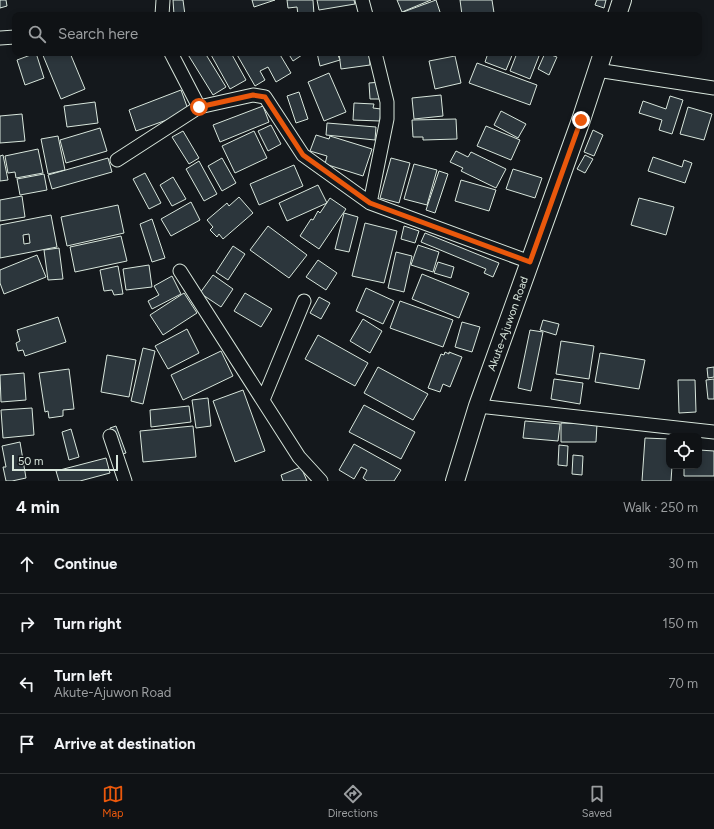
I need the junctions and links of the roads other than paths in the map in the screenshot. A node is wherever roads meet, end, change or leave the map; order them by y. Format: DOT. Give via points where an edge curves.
graph roads {
  1 [pos="163,0"];
  2 [pos="362,0"];
  3 [pos="622,0"];
  4 [pos="162,12"];
  5 [pos="365,12"];
  6 [pos="618,12"];
  7 [pos="12,37"];
  8 [pos="0,38"];
  9 [pos="173,56"];
  10 [pos="376,56"];
  11 [pos="602,56"];
  12 [pos="597,70"];
  13 [pos="714,88"];
  14 [pos="199,107"];
  15 [pos="117,160"];
  16 [pos="370,203"];
  17 [pos="530,262"];
  18 [pos="180,271"];
  19 [pos="304,301"];
  20 [pos="263,400"];
  21 [pos="478,406"];
  22 [pos="714,432"];
  23 [pos="110,436"];
  24 [pos="125,481"];
  25 [pos="321,481"];
  26 [pos="455,481"];
  1 -- 4 [label="street"];
  2 -- 5 [label="street"];
  3 -- 6 [label="main road"];
  7 -- 8 [label="street"];
  9 -- 14 [label="street"];
  10 -- 16 [label="street" via="387,102 387,119"];
  11 -- 12 [label="main road, Akute-Ajuwon Road"];
  12 -- 13 [label="street"];
  12 -- 17 [label="main road, Akute-Ajuwon Road"];
  14 -- 15 [label="street"];
  14 -- 16 [label="street" via="253,95 265,97 303,155"];
  16 -- 17 [label="street"];
  17 -- 21 [label="main road, Akute-Ajuwon Road"];
  18 -- 20 [label="street"];
  19 -- 20 [label="street"];
  20 -- 25 [label="street" via="299,457"];
  21 -- 22 [label="street"];
  21 -- 26 [label="main road, Akute-Ajuwon Road"];
  23 -- 24 [label="street"];
}
